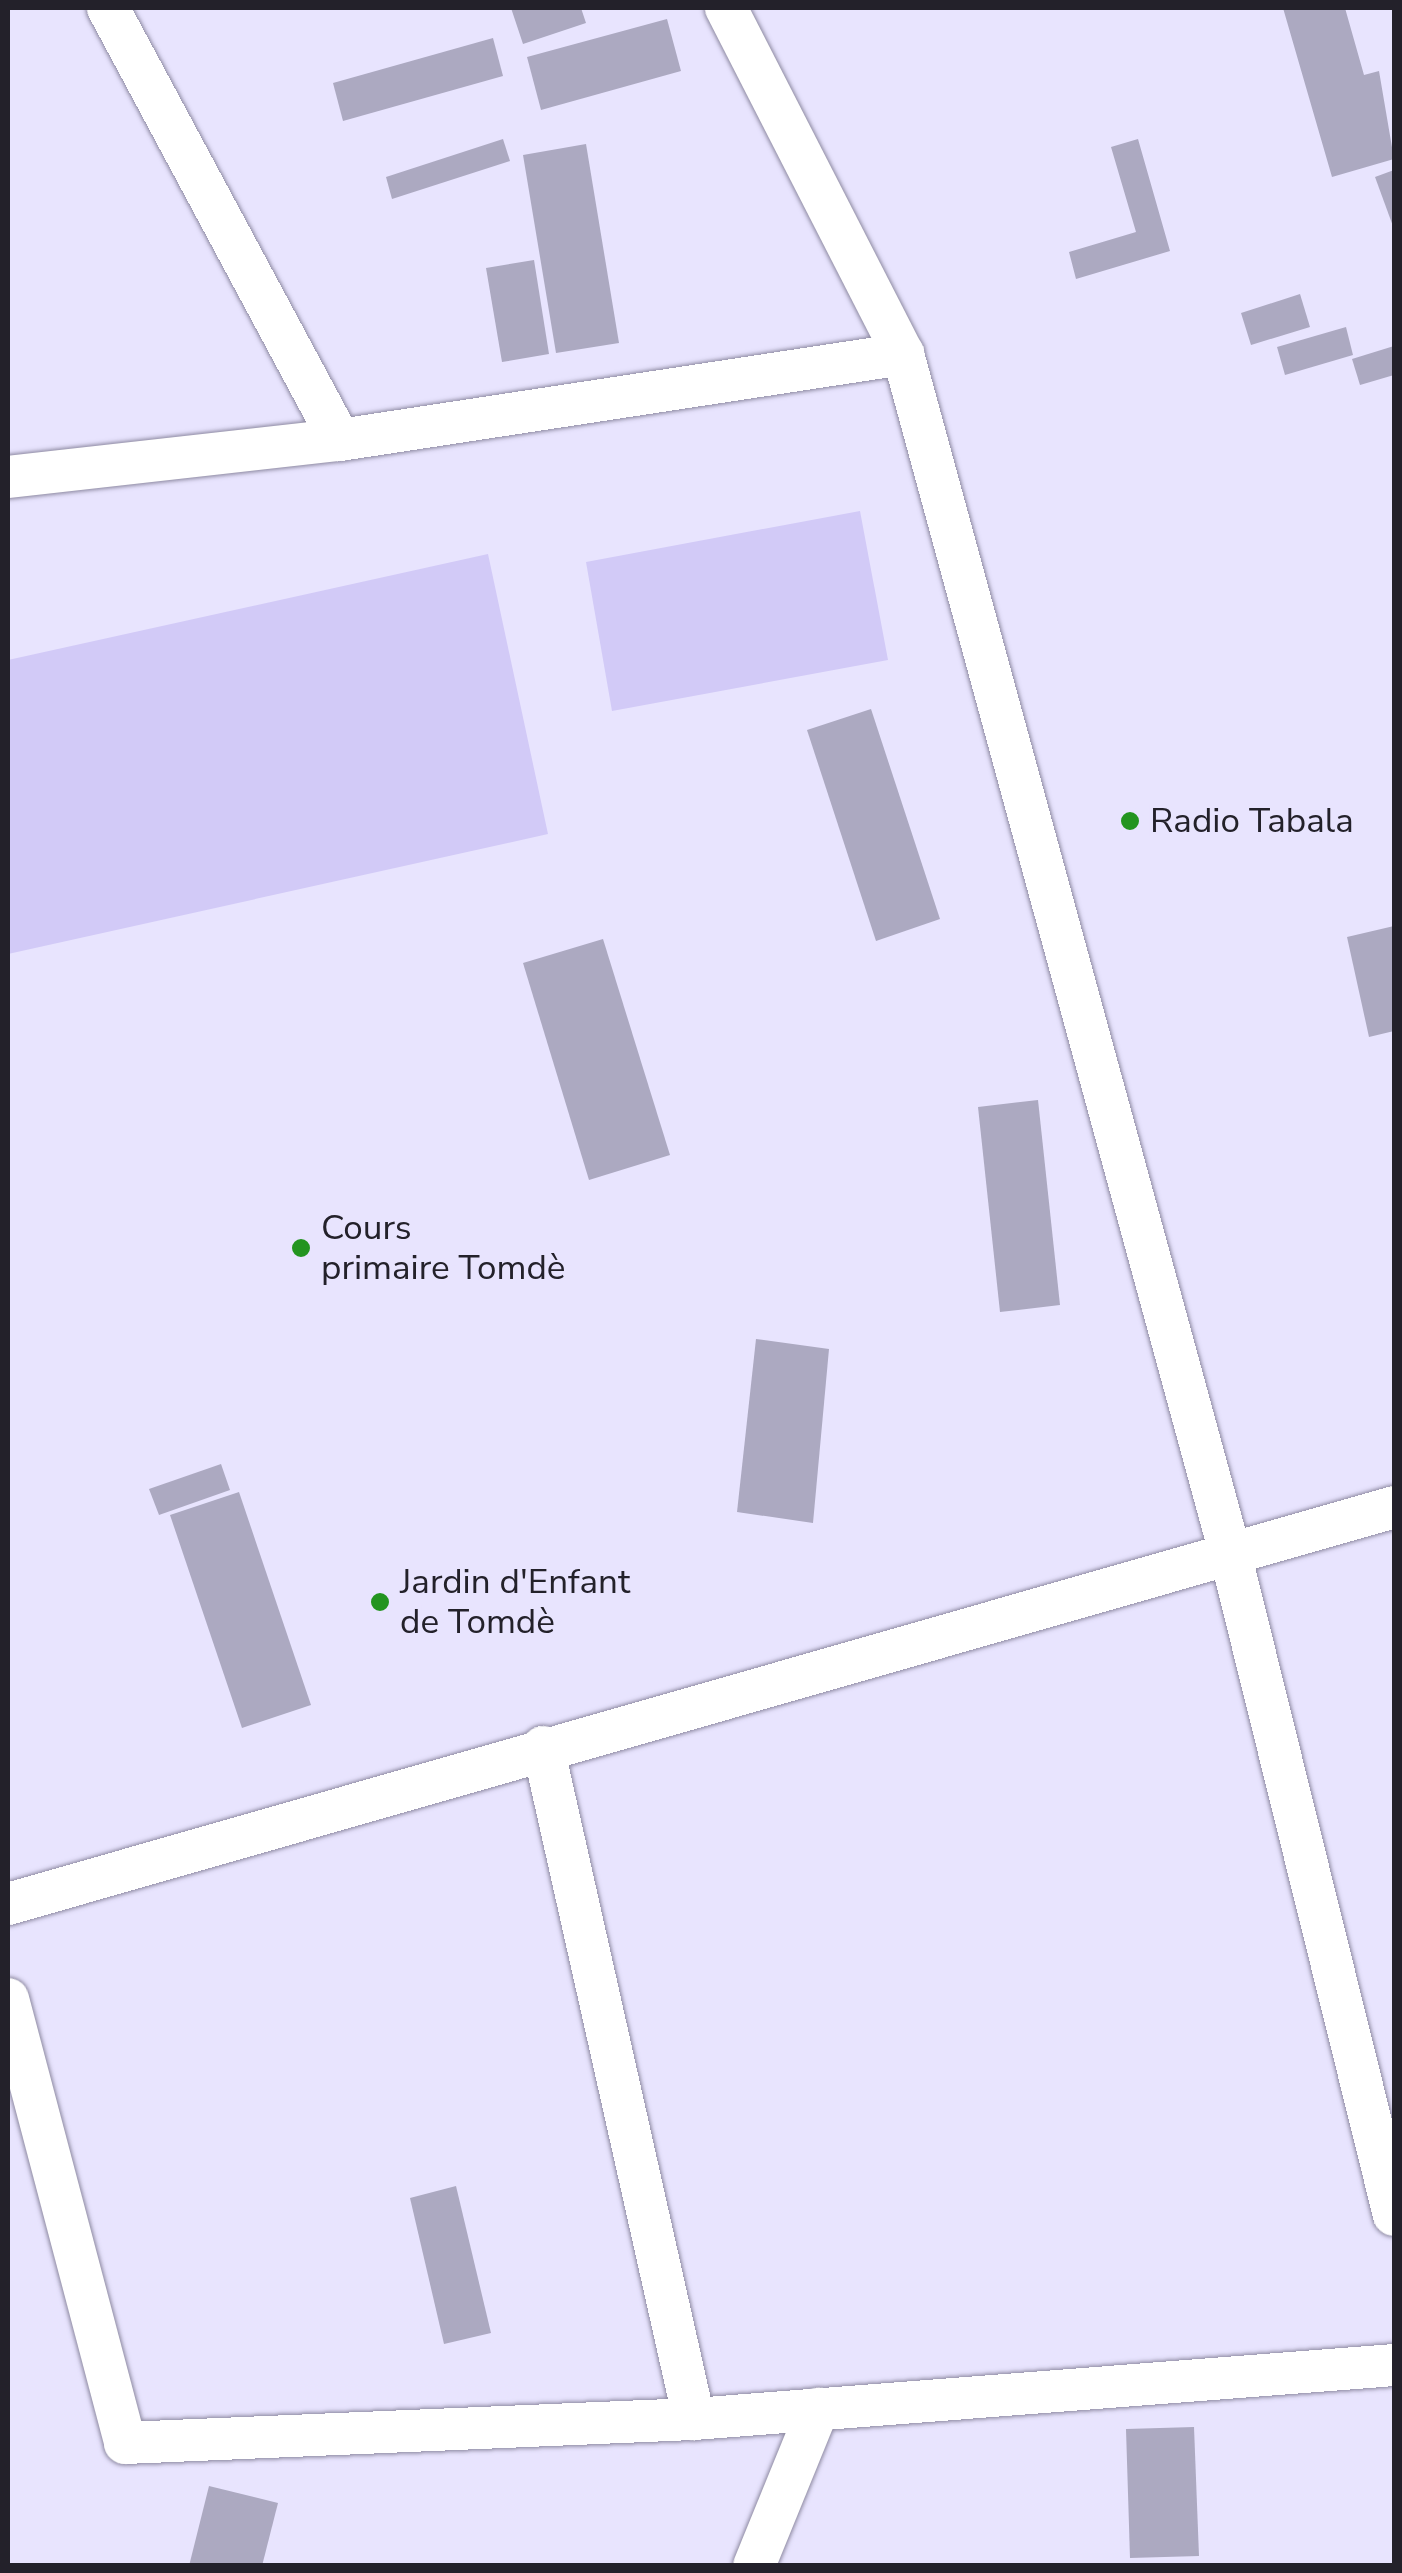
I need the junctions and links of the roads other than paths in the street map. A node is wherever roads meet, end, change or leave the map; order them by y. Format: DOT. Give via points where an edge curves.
graph roads {
  1 [pos="108,8"];
  2 [pos="726,8"];
  3 [pos="903,354"];
  4 [pos="340,440"];
  5 [pos="8,477"];
  6 [pos="1394,1507"];
  7 [pos="1229,1549"];
  8 [pos="543,1747"];
  9 [pos="8,1904"];
  10 [pos="8,1999"];
  11 [pos="1394,2216"];
  12 [pos="1394,2365"];
  13 [pos="818,2409"];
  14 [pos="694,2419"];
  15 [pos="754,2566"];
  1 -- 4 [label="street"];
  2 -- 3 [label="street"];
  3 -- 4 [label="street"];
  3 -- 7 [label="street"];
  4 -- 5 [label="street"];
  6 -- 7 [label="street"];
  7 -- 8 [label="street"];
  7 -- 11 [label="street"];
  8 -- 9 [label="street"];
  8 -- 14 [label="street"];
  10 -- 14 [label="street" via="124,2443"];
  12 -- 13 [label="street"];
  13 -- 14 [label="street"];
  13 -- 15 [label="street"];
}
